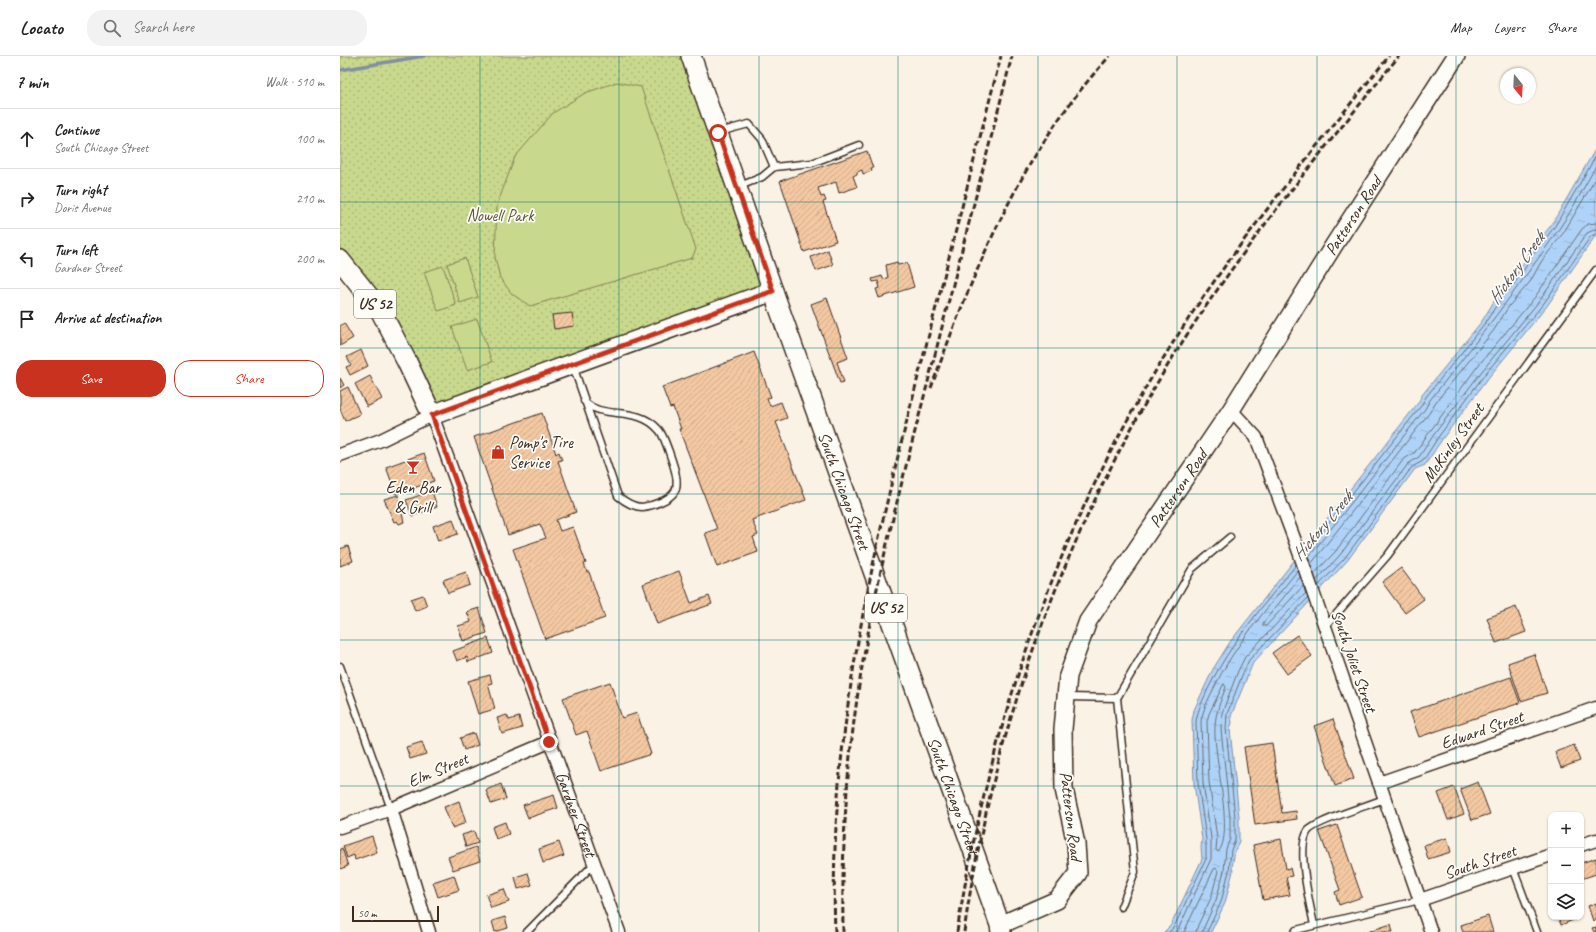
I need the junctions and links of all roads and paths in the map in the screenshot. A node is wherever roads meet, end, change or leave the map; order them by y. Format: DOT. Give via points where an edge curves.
graph roads {
  1 [pos="691,56"];
  2 [pos="1456,56"];
  3 [pos="718,133"];
  4 [pos="859,145"];
  5 [pos="774,167"];
  6 [pos="737,188"];
  7 [pos="340,260"];
  8 [pos="1596,270"];
  9 [pos="773,291"];
  10 [pos="572,364"];
  11 [pos="584,401"];
  12 [pos="1230,410"];
  13 [pos="432,415"];
  14 [pos="340,455"];
  15 [pos="1230,537"];
  16 [pos="1324,628"];
  17 [pos="340,666"];
  18 [pos="1066,697"];
  19 [pos="1118,698"];
  20 [pos="1596,708"];
  21 [pos="549,742"];
  22 [pos="1379,783"];
  23 [pos="1384,799"];
  24 [pos="391,809"];
  25 [pos="340,827"];
  26 [pos="1596,840"];
  27 [pos="1584,844"];
  28 [pos="1548,856"];
  29 [pos="594,864"];
  30 [pos="1513,868"];
  31 [pos="1420,900"];
  32 [pos="1121,907"];
  33 [pos="1314,925"];
  34 [pos="1003,930"];
  35 [pos="429,932"];
  36 [pos="527,932"];
  37 [pos="619,932"];
  38 [pos="1295,932"];
  39 [pos="1431,932"];
  40 [pos="1537,932"];
  1 -- 3 [label="main road, South Chicago Street"];
  2 -- 12 [label="street, Patterson Road"];
  3 -- 5 [label="lane" via="749,124 762,139"];
  3 -- 6 [label="main road, South Chicago Street"];
  4 -- 5 [label="lane" via="812,163"];
  5 -- 6 [label="lane" via="762,177"];
  6 -- 9 [label="main road, South Chicago Street"];
  7 -- 13 [label="main road, Gardner Street / US 52" via="380,310"];
  8 -- 16 [label="lane, McKinley Street" via="1388,555"];
  9 -- 10 [label="main road"];
  9 -- 34 [label="main road, South Chicago Street / US 52"];
  10 -- 11 [label="lane"];
  10 -- 13 [label="main road"];
  11 -- 11 [label="lane" via="618,496 626,503 642,507 667,499 675,491 677,477 660,431 649,420 632,414 596,409"];
  12 -- 16 [label="street, South Joliet Street" via="1256,437 1298,549"];
  12 -- 18 [label="street, Patterson Road" via="1088,621 1068,676"];
  13 -- 14 [label="street" via="381,440"];
  13 -- 21 [label="street, Gardner Street"];
  15 -- 19 [label="lane" via="1192,569"];
  16 -- 22 [label="street, South Joliet Street"];
  17 -- 24 [label="lane"];
  18 -- 19 [label="lane"];
  18 -- 34 [label="street, Patterson Road" via="1063,729 1064,788 1076,844 1078,873 1057,900"];
  19 -- 32 [label="lane" via="1135,872"];
  20 -- 22 [label="street, Edward Street"];
  21 -- 24 [label="street, Elm Street"];
  21 -- 29 [label="street, Gardner Street"];
  22 -- 23 [label="street, South Joliet Street"];
  23 -- 31 [label="street, South Joliet Street"];
  23 -- 33 [label="lane" via="1321,822 1308,831 1303,848 1304,868"];
  24 -- 25 [label="street, Elm Street"];
  24 -- 35 [label="street"];
  26 -- 27 [label="street"];
  28 -- 30 [label="street, South Street"];
  29 -- 36 [label="lane"];
  29 -- 37 [label="street, Gardner Street"];
  30 -- 31 [label="street, South Street"];
  30 -- 40 [label="lane"];
  31 -- 33 [label="lane"];
  31 -- 39 [label="street, South Joliet Street"];
  33 -- 38 [label="lane"];
}
